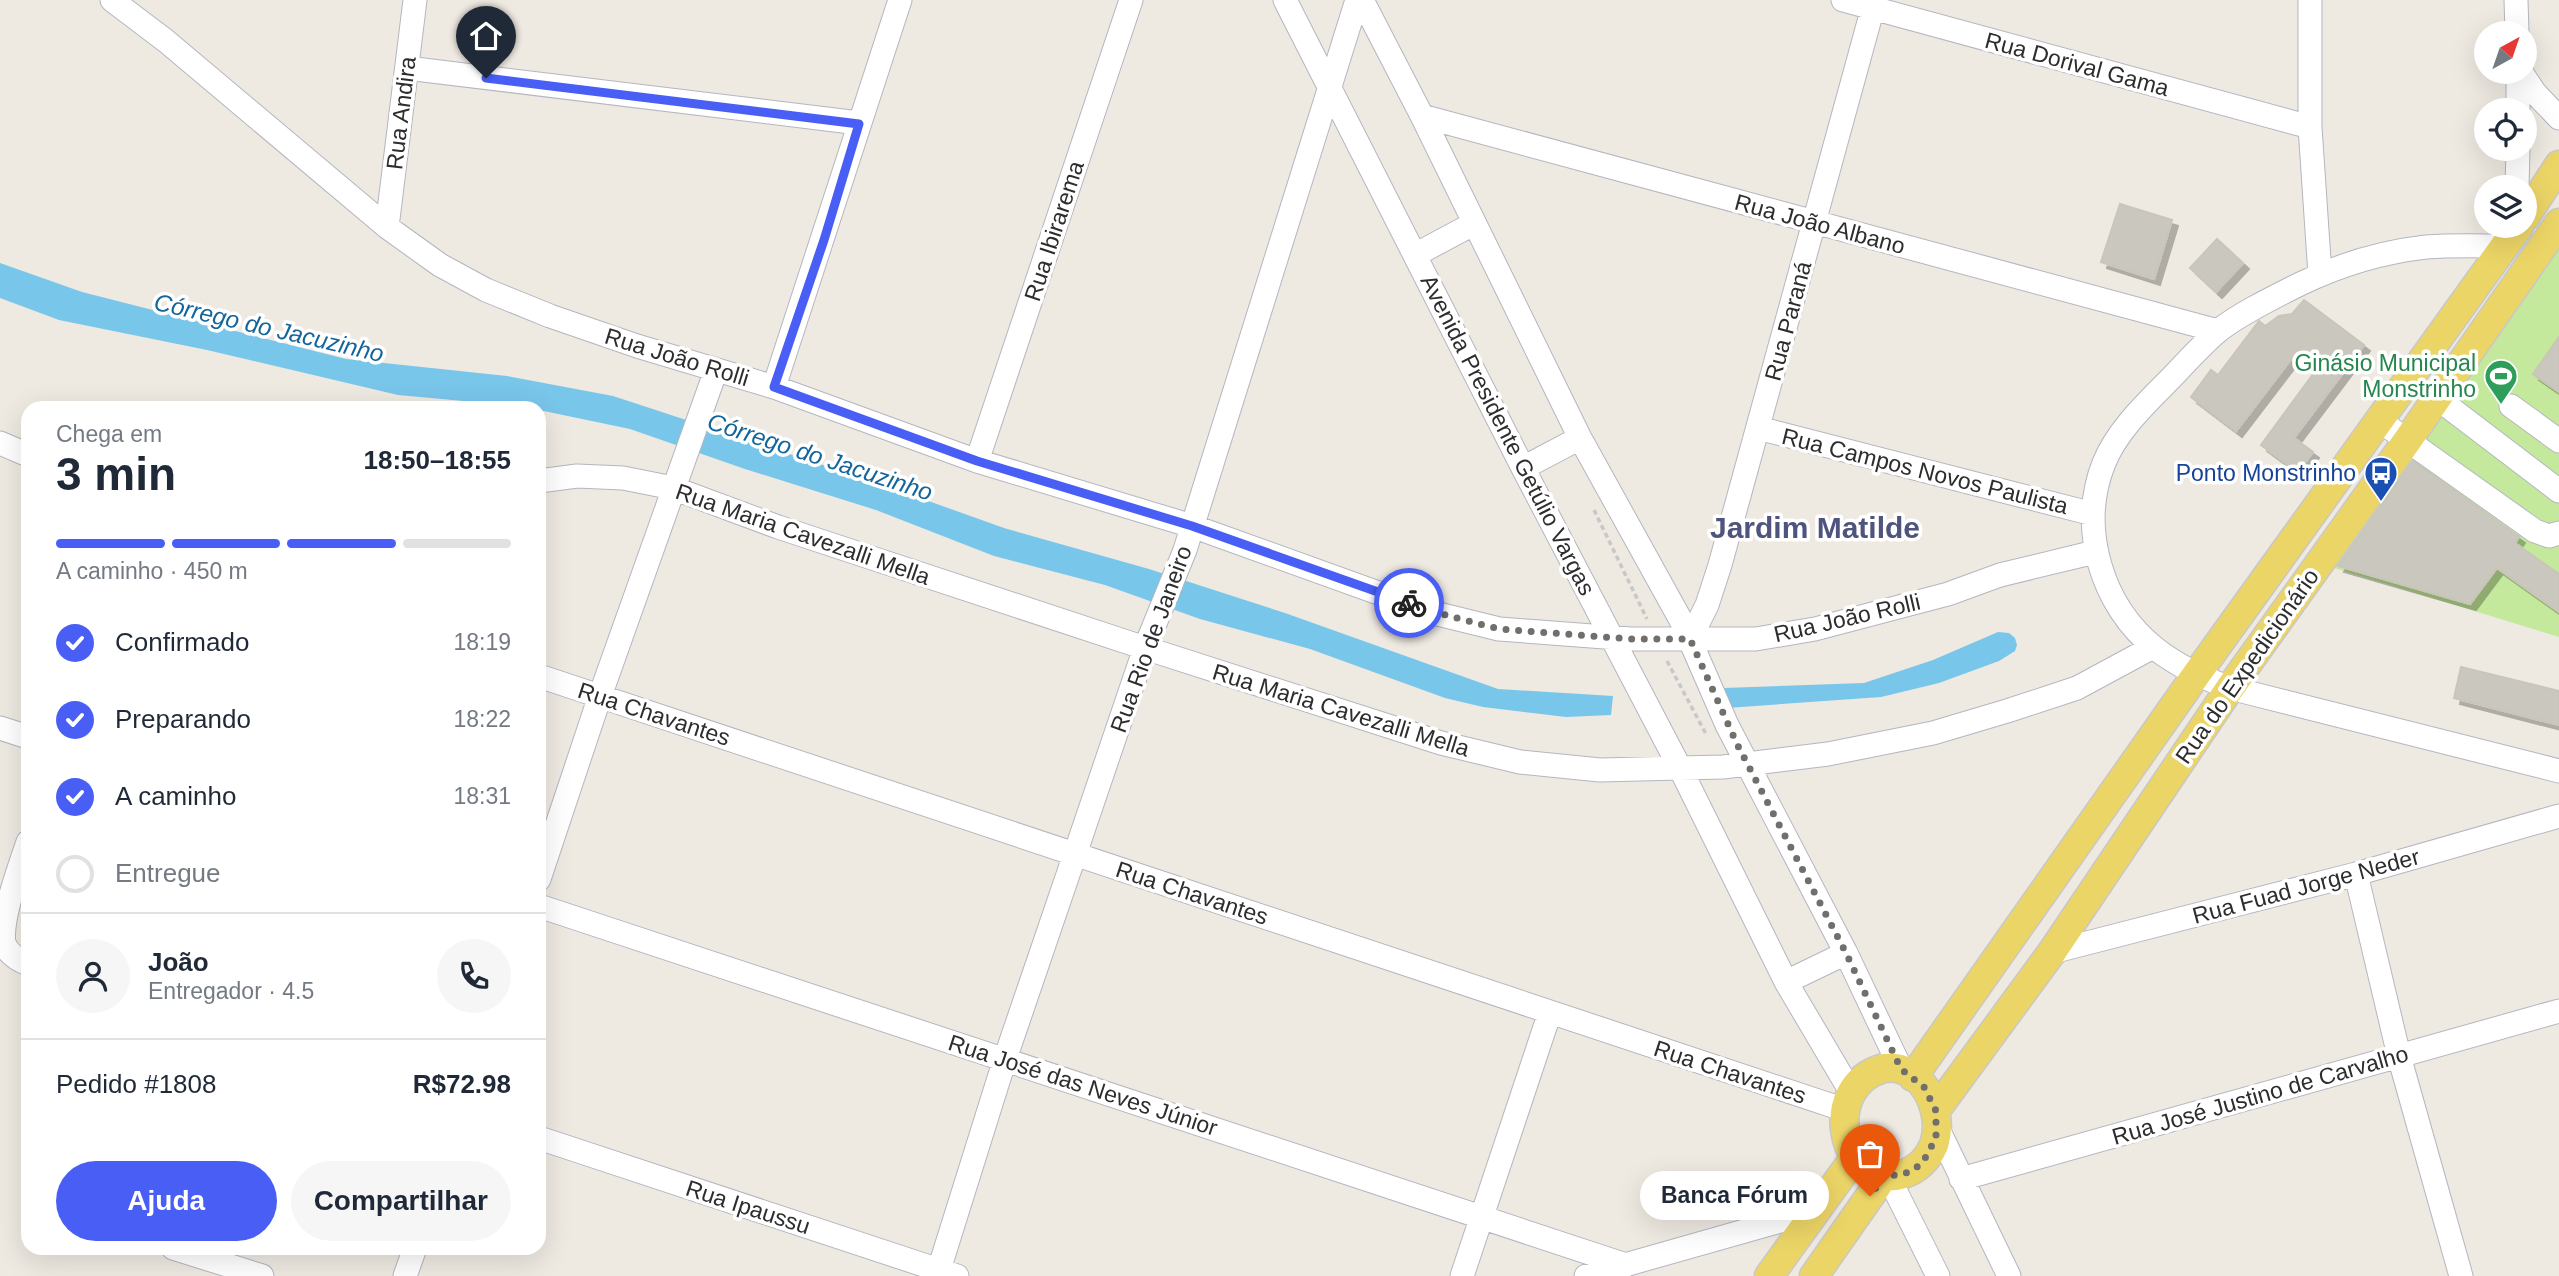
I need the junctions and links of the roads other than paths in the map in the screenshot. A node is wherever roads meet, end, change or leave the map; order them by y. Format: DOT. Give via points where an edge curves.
graph roads {
  1 [pos="112,0"];
  2 [pos="415,0"];
  3 [pos="900,0"];
  4 [pos="1130,0"];
  5 [pos="1285,0"];
  6 [pos="1359,0"];
  7 [pos="1843,0"];
  8 [pos="2310,0"];
  9 [pos="2516,0"];
  10 [pos="1874,4"];
  11 [pos="2517,21"];
  12 [pos="407,68"];
  13 [pos="2528,84"];
  14 [pos="1330,85"];
  15 [pos="1422,116"];
  16 [pos="2559,118"];
  17 [pos="859,124"];
  18 [pos="2310,127"];
  19 [pos="2559,165"];
  20 [pos="2537,199"];
  21 [pos="1815,222"];
  22 [pos="2559,223"];
  23 [pos="1473,224"];
  24 [pos="387,227"];
  25 [pos="2474,237"];
  26 [pos="2511,238"];
  27 [pos="1415,255"];
  28 [pos="2320,275"];
  29 [pos="2218,331"];
  30 [pos="716,370"];
  31 [pos="774,387"];
  32 [pos="2437,398"];
  33 [pos="2511,406"];
  34 [pos="2380,421"];
  35 [pos="1758,428"];
  36 [pos="1580,438"];
  37 [pos="2407,441"];
  38 [pos="2559,441"];
  39 [pos="0,443"];
  40 [pos="21,452"];
  41 [pos="977,461"];
  42 [pos="1523,468"];
  43 [pos="546,480"];
  44 [pos="673,488"];
  45 [pos="2559,491"];
  46 [pos="2319,506"];
  47 [pos="2093,514"];
  48 [pos="2346,525"];
  49 [pos="1192,526"];
  50 [pos="2559,533"];
  51 [pos="2095,552"];
  52 [pos="1611,636"];
  53 [pos="1690,639"];
  54 [pos="2153,647"];
  55 [pos="1145,649"];
  56 [pos="2196,675"];
  57 [pos="546,678"];
  58 [pos="2230,688"];
  59 [pos="600,696"];
  60 [pos="0,728"];
  61 [pos="21,735"];
  62 [pos="1747,764"];
  63 [pos="1680,768"];
  64 [pos="2559,771"];
  65 [pos="2559,816"];
  66 [pos="1074,854"];
  67 [pos="546,858"];
  68 [pos="21,864"];
  69 [pos="2356,873"];
  70 [pos="2053,876"];
  71 [pos="2088,899"];
  72 [pos="546,908"];
  73 [pos="2052,952"];
  74 [pos="1846,953"];
  75 [pos="21,960"];
  76 [pos="1786,982"];
  77 [pos="2559,1011"];
  78 [pos="1549,1012"];
  79 [pos="2399,1056"];
  80 [pos="1005,1059"];
  81 [pos="1907,1073"];
  82 [pos="1848,1101"];
  83 [pos="1937,1119"];
  84 [pos="546,1140"];
  85 [pos="1855,1157"];
  86 [pos="1886,1176"];
  87 [pos="1961,1179"];
  88 [pos="1815,1211"];
  89 [pos="1482,1217"];
  90 [pos="195,1255"];
  91 [pos="412,1255"];
  92 [pos="1626,1265"];
  93 [pos="945,1274"];
  94 [pos="262,1276"];
  95 [pos="405,1276"];
  96 [pos="1462,1276"];
  97 [pos="1587,1276"];
  98 [pos="1769,1276"];
  99 [pos="1814,1276"];
  100 [pos="1938,1276"];
  101 [pos="2009,1276"];
  102 [pos="2461,1276"];
  1 -- 24 [label="street, Rua João Rolli"];
  2 -- 12 [label="street, Rua Andira"];
  3 -- 17 [label="street"];
  4 -- 41 [label="street, Rua Ibirarema"];
  5 -- 14 [label="street, Avenida Presidente Getúlio Vargas"];
  6 -- 14 [label="street, Rua Rio de Janeiro"];
  6 -- 15 [label="street"];
  7 -- 10 [label="street, Rua Dorival Gama"];
  8 -- 18 [label="street"];
  9 -- 11 [label="street"];
  10 -- 18 [label="street, Rua Dorival Gama"];
  10 -- 21 [label="street, Rua Paraná"];
  12 -- 17 [label="street"];
  12 -- 24 [label="street, Rua Andira"];
  13 -- 16 [label="street"];
  14 -- 27 [label="street, Avenida Presidente Getúlio Vargas"];
  14 -- 49 [label="street, Rua Rio de Janeiro"];
  15 -- 21 [label="street, Rua João Albano"];
  15 -- 23 [label="street"];
  17 -- 31 [label="street"];
  18 -- 28 [label="street"];
  19 -- 20 [label="main road, Rua do Expedicionário"];
  21 -- 29 [label="street, Rua João Albano"];
  21 -- 35 [label="street, Rua Paraná"];
  22 -- 32 [label="main road, Rua do Expedicionário"];
  23 -- 27 [label="street"];
  23 -- 36 [label="street"];
  24 -- 30 [label="street, Rua João Rolli" via="440,265 486,290 550,316"];
  25 -- 28 [label="street" via="2377,256"];
  26 -- 34 [label="main road, Rua do Expedicionário"];
  27 -- 42 [label="street, Avenida Presidente Getúlio Vargas"];
  28 -- 29 [label="street"];
  29 -- 47 [label="street" via="2113,445 2097,486"];
  30 -- 31 [label="street, Rua João Rolli"];
  30 -- 44 [label="street"];
  31 -- 41 [label="street, Rua João Rolli"];
  32 -- 37 [label="main road, Rua do Expedicionário"];
  32 -- 45 [label="street"];
  33 -- 38 [label="street"];
  34 -- 37 [label="street"];
  34 -- 46 [label="main road, Rua do Expedicionário"];
  35 -- 47 [label="street, Rua Campos Novos Paulista"];
  35 -- 53 [label="street, Rua Paraná" via="1720,565"];
  36 -- 42 [label="street"];
  36 -- 53 [label="street"];
  37 -- 48 [label="main road, Rua do Expedicionário"];
  37 -- 50 [label="street" via="2535,531 2549,536"];
  39 -- 40 [label="street"];
  41 -- 49 [label="street, Rua João Rolli"];
  42 -- 52 [label="street, Avenida Presidente Getúlio Vargas"];
  43 -- 44 [label="street, Rua Maria Cavezalli Mella" via="623,478"];
  44 -- 55 [label="street, Rua Maria Cavezalli Mella"];
  44 -- 59 [label="street"];
  46 -- 48 [label="main road"];
  46 -- 56 [label="main road, Rua do Expedicionário"];
  47 -- 51 [label="street"];
  48 -- 58 [label="main road, Rua do Expedicionário"];
  49 -- 52 [label="street, Rua João Rolli" via="1434,612 1499,629"];
  49 -- 55 [label="street, Rua Rio de Janeiro"];
  51 -- 53 [label="street, Rua João Rolli" via="1815,629 1756,639"];
  51 -- 54 [label="street" via="2113,598"];
  52 -- 53 [label="street, Rua João Rolli"];
  52 -- 63 [label="street, Avenida Presidente Getúlio Vargas"];
  53 -- 62 [label="street"];
  54 -- 56 [label="street"];
  54 -- 62 [label="street, Rua Maria Cavezalli Mella" via="2077,688 1933,733"];
  55 -- 63 [label="street, Rua Maria Cavezalli Mella" via="1441,743 1520,762 1600,770"];
  55 -- 66 [label="street, Rua Rio de Janeiro"];
  56 -- 58 [label="street"];
  56 -- 70 [label="main road, Rua do Expedicionário"];
  57 -- 59 [label="street, Rua Chavantes"];
  58 -- 64 [label="street"];
  58 -- 71 [label="main road, Rua do Expedicionário"];
  59 -- 66 [label="street, Rua Chavantes"];
  59 -- 67 [label="street"];
  60 -- 61 [label="street"];
  62 -- 63 [label="street, Rua Maria Cavezalli Mella"];
  62 -- 74 [label="street"];
  63 -- 76 [label="street, Avenida Presidente Getúlio Vargas"];
  65 -- 69 [label="street, Rua Fuad Jorge Neder"];
  66 -- 78 [label="street, Rua Chavantes"];
  66 -- 80 [label="street, Rua Rio de Janeiro"];
  68 -- 75 [label="street" via="6,910 3,941"];
  69 -- 73 [label="street, Rua Fuad Jorge Neder"];
  69 -- 79 [label="street"];
  70 -- 71 [label="main road"];
  70 -- 81 [label="main road, Rua do Expedicionário"];
  71 -- 73 [label="main road, Rua do Expedicionário"];
  72 -- 80 [label="street, Rua José das Neves Júnior"];
  73 -- 83 [label="main road, Rua do Expedicionário"];
  74 -- 76 [label="street"];
  74 -- 81 [label="street"];
  76 -- 82 [label="street, Avenida Presidente Getúlio Vargas"];
  77 -- 79 [label="street, Rua José Justino de Carvalho"];
  78 -- 82 [label="street, Rua Chavantes"];
  78 -- 89 [label="street"];
  79 -- 87 [label="street, Rua José Justino de Carvalho"];
  79 -- 102 [label="street"];
  80 -- 89 [label="street, Rua José das Neves Júnior"];
  80 -- 93 [label="street, Rua Rio de Janeiro"];
  81 -- 82 [label="main road" via="1884,1068 1873,1071 1859,1081"];
  81 -- 83 [label="main road" via="1924,1087"];
  82 -- 85 [label="main road" via="1845,1133"];
  83 -- 86 [label="main road" via="1936,1138 1924,1160 1914,1170"];
  83 -- 87 [label="street"];
  84 -- 93 [label="street, Rua Ipaussu"];
  85 -- 86 [label="main road" via="1866,1168"];
  85 -- 88 [label="main road"];
  86 -- 99 [label="main road"];
  86 -- 100 [label="street"];
  87 -- 101 [label="street"];
  88 -- 92 [label="street"];
  88 -- 98 [label="main road"];
  89 -- 92 [label="street, Rua José das Neves Júnior"];
  89 -- 96 [label="street"];
  90 -- 94 [label="street"];
  91 -- 95 [label="street"];
  92 -- 97 [label="street"];
}
